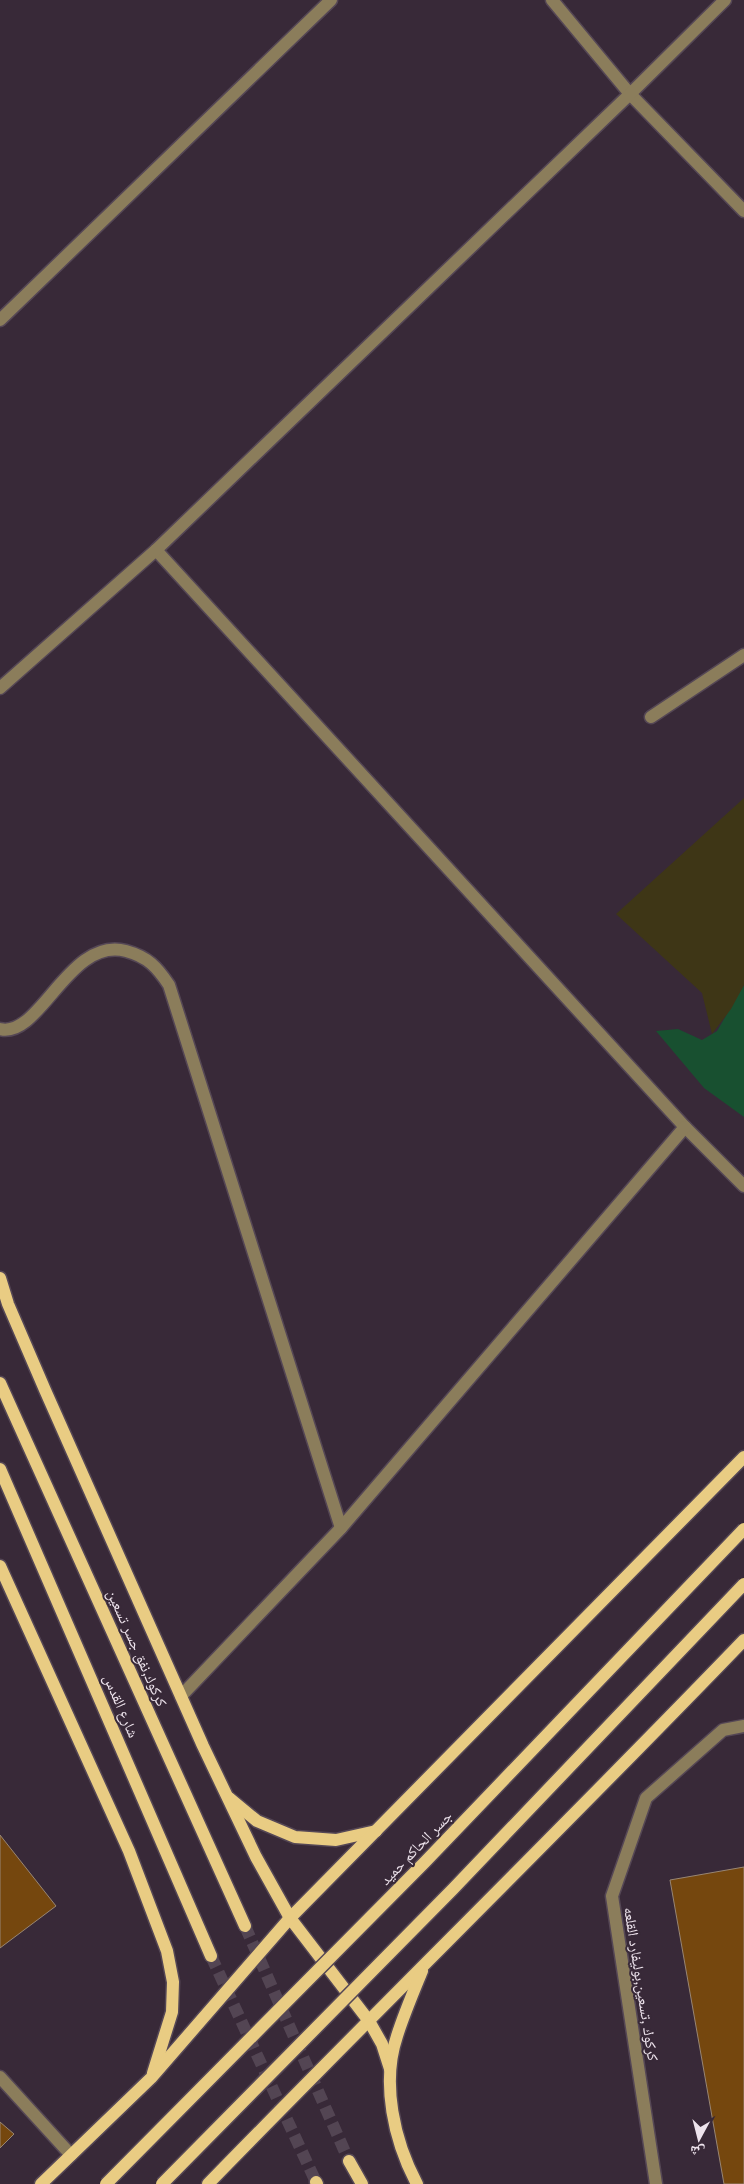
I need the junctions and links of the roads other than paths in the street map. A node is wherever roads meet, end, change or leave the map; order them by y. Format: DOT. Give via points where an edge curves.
graph roads {
  1 [pos="331,0"];
  2 [pos="552,0"];
  3 [pos="725,0"];
  4 [pos="630,94"];
  5 [pos="744,212"];
  6 [pos="0,320"];
  7 [pos="156,550"];
  8 [pos="744,655"];
  9 [pos="0,688"];
  10 [pos="651,717"];
  11 [pos="0,1029"];
  12 [pos="685,1127"];
  13 [pos="744,1186"];
  14 [pos="0,1278"];
  15 [pos="0,1384"];
  16 [pos="744,1457"];
  17 [pos="0,1469"];
  18 [pos="341,1528"];
  19 [pos="744,1530"];
  20 [pos="0,1566"];
  21 [pos="744,1584"];
  22 [pos="744,1640"];
  23 [pos="181,1696"];
  24 [pos="744,1726"];
  25 [pos="225,1795"];
  26 [pos="376,1831"];
  27 [pos="290,1918"];
  28 [pos="245,1926"];
  29 [pos="211,1956"];
  30 [pos="424,1966"];
  31 [pos="368,2021"];
  32 [pos="390,2069"];
  33 [pos="0,2077"];
  34 [pos="151,2078"];
  35 [pos="71,2155"];
  36 [pos="349,2161"];
  37 [pos="41,2184"];
  38 [pos="106,2184"];
  39 [pos="162,2184"];
  40 [pos="208,2184"];
  41 [pos="362,2184"];
  42 [pos="417,2184"];
  43 [pos="656,2184"];
  1 -- 6 [label="street"];
  2 -- 4 [label="street"];
  3 -- 4 [label="street"];
  4 -- 5 [label="street"];
  4 -- 7 [label="street"];
  7 -- 9 [label="street"];
  7 -- 12 [label="street"];
  8 -- 10 [label="street"];
  11 -- 18 [label="street" via="19,1025 82,961 99,951 117,949 137,954 156,966 169,985"];
  12 -- 13 [label="street"];
  12 -- 18 [label="street"];
  14 -- 23 [label="main road" via="45,1390"];
  15 -- 28 [label="main road, كركوك,نفق جسر تسعين"];
  16 -- 26 [label="main road"];
  17 -- 29 [label="main road, شارع القدس"];
  18 -- 23 [label="street"];
  19 -- 38 [label="main road, جسر الحاكم حميد, bridge" via="425,1862"];
  20 -- 34 [label="main road" via="129,1851 167,1951 173,1982 172,2012"];
  21 -- 39 [label="main road, bridge" via="453,1889"];
  22 -- 30 [label="main road"];
  23 -- 25 [label="main road"];
  24 -- 43 [label="street, كركوك ,تسعين,بوليفارد القلعه" via="723,1730 646,1798 612,1896"];
  25 -- 26 [label="main road" via="257,1821 295,1837 336,1840"];
  25 -- 27 [label="main road"];
  26 -- 27 [label="main road"];
  27 -- 31 [label="main road"];
  27 -- 34 [label="main road"];
  30 -- 31 [label="main road"];
  30 -- 32 [label="main road" via="396,2037"];
  31 -- 32 [label="main road" via="382,2044"];
  31 -- 40 [label="main road"];
  32 -- 42 [label="main road" via="391,2096 401,2149"];
  33 -- 35 [label="street"];
  34 -- 35 [label="main road"];
  35 -- 37 [label="main road"];
  36 -- 41 [label="main road"];
}
